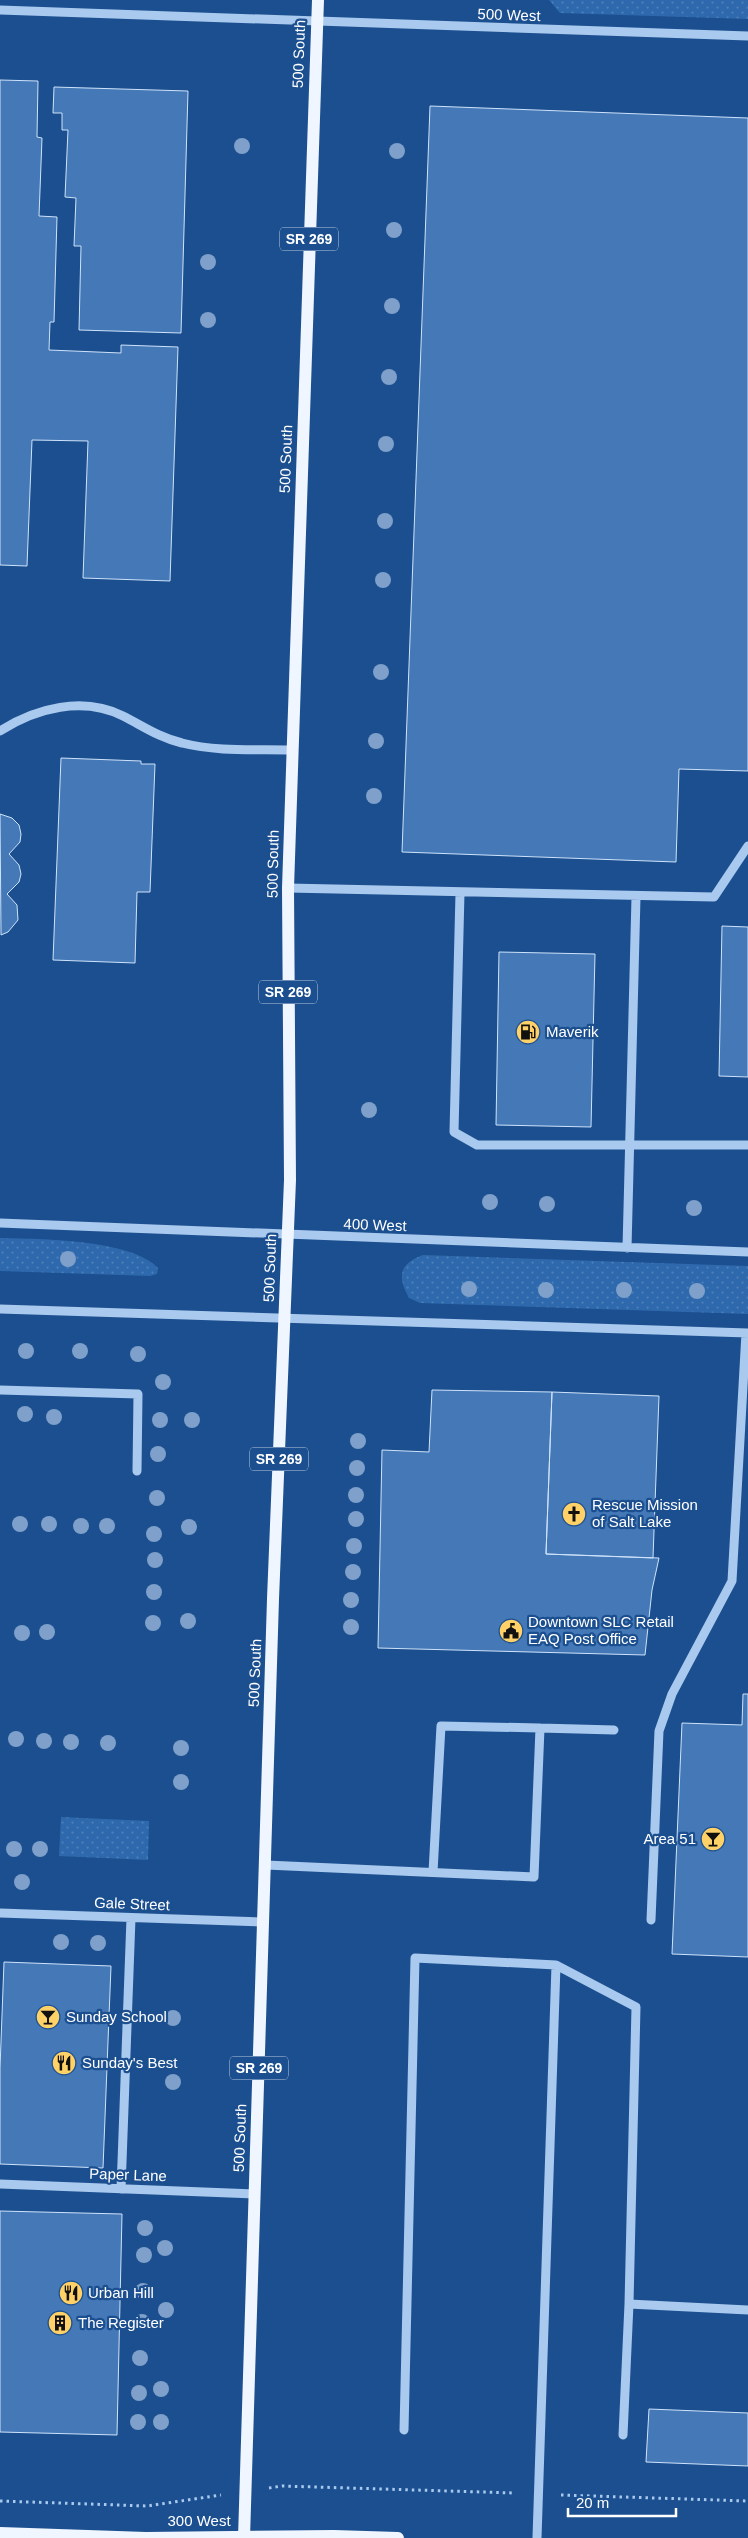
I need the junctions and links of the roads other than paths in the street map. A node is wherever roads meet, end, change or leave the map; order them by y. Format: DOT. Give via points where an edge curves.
graph roads {
  1 [pos="318,0"];
  2 [pos="0,10"];
  3 [pos="317,22"];
  4 [pos="748,36"];
  5 [pos="0,731"];
  6 [pos="293,750"];
  7 [pos="748,846"];
  8 [pos="288,888"];
  9 [pos="460,893"];
  10 [pos="636,897"];
  11 [pos="631,1144"];
  12 [pos="748,1145"];
  13 [pos="0,1223"];
  14 [pos="287,1235"];
  15 [pos="627,1248"];
  16 [pos="748,1252"];
  17 [pos="0,1309"];
  18 [pos="284,1318"];
  19 [pos="747,1333"];
  20 [pos="0,1390"];
  21 [pos="137,1471"];
  22 [pos="540,1728"];
  23 [pos="614,1730"];
  24 [pos="266,1865"];
  25 [pos="434,1872"];
  26 [pos="0,1913"];
  27 [pos="131,1918"];
  28 [pos="651,1920"];
  29 [pos="264,1922"];
  30 [pos="556,1965"];
  31 [pos="0,2184"];
  32 [pos="121,2188"];
  33 [pos="255,2194"];
  34 [pos="629,2304"];
  35 [pos="748,2310"];
  36 [pos="404,2430"];
  37 [pos="623,2435"];
  38 [pos="0,2533"];
  39 [pos="244,2538"];
  40 [pos="398,2538"];
  41 [pos="537,2538"];
  1 -- 3 [label="main road, 500 South / SR 269"];
  2 -- 3 [label="street, 500 West"];
  3 -- 4 [label="street, 500 West"];
  3 -- 6 [label="main road, 500 South / SR 269"];
  5 -- 6 [label="street" via="36,712 79,706 123,716 143,729 184,744"];
  6 -- 8 [label="main road, 500 South / SR 269"];
  7 -- 10 [label="street" via="714,897"];
  8 -- 9 [label="street"];
  8 -- 14 [label="main road, 500 South / SR 269" via="290,1180"];
  9 -- 10 [label="street"];
  9 -- 11 [label="street" via="454,1132 477,1145"];
  10 -- 11 [label="street"];
  11 -- 12 [label="street"];
  11 -- 15 [label="street"];
  13 -- 14 [label="street, 400 West"];
  14 -- 15 [label="street, 400 West"];
  14 -- 18 [label="main road, 500 South / SR 269"];
  15 -- 16 [label="street, 400 West"];
  17 -- 18 [label="street"];
  18 -- 19 [label="street"];
  18 -- 24 [label="main road, 500 South / SR 269"];
  19 -- 28 [label="street" via="732,1581 672,1694 659,1730"];
  20 -- 21 [label="street" via="138,1394"];
  22 -- 23 [label="street"];
  22 -- 25 [label="street" via="441,1726"];
  22 -- 25 [label="street" via="534,1877"];
  24 -- 25 [label="street"];
  24 -- 29 [label="main road, 500 South / SR 269"];
  26 -- 27 [label="street, Gale Street"];
  27 -- 29 [label="street, Gale Street"];
  27 -- 32 [label="street"];
  29 -- 33 [label="main road, 500 South / SR 269"];
  30 -- 34 [label="street" via="636,2007"];
  30 -- 36 [label="street" via="415,1958"];
  30 -- 41 [label="street"];
  31 -- 32 [label="street, Paper Lane"];
  32 -- 33 [label="street, Paper Lane"];
  33 -- 39 [label="main road, 500 South / SR 269"];
  34 -- 35 [label="street"];
  34 -- 37 [label="street"];
  38 -- 39 [label="main road, 300 West"];
  39 -- 40 [label="main road, 300 West"];
}
